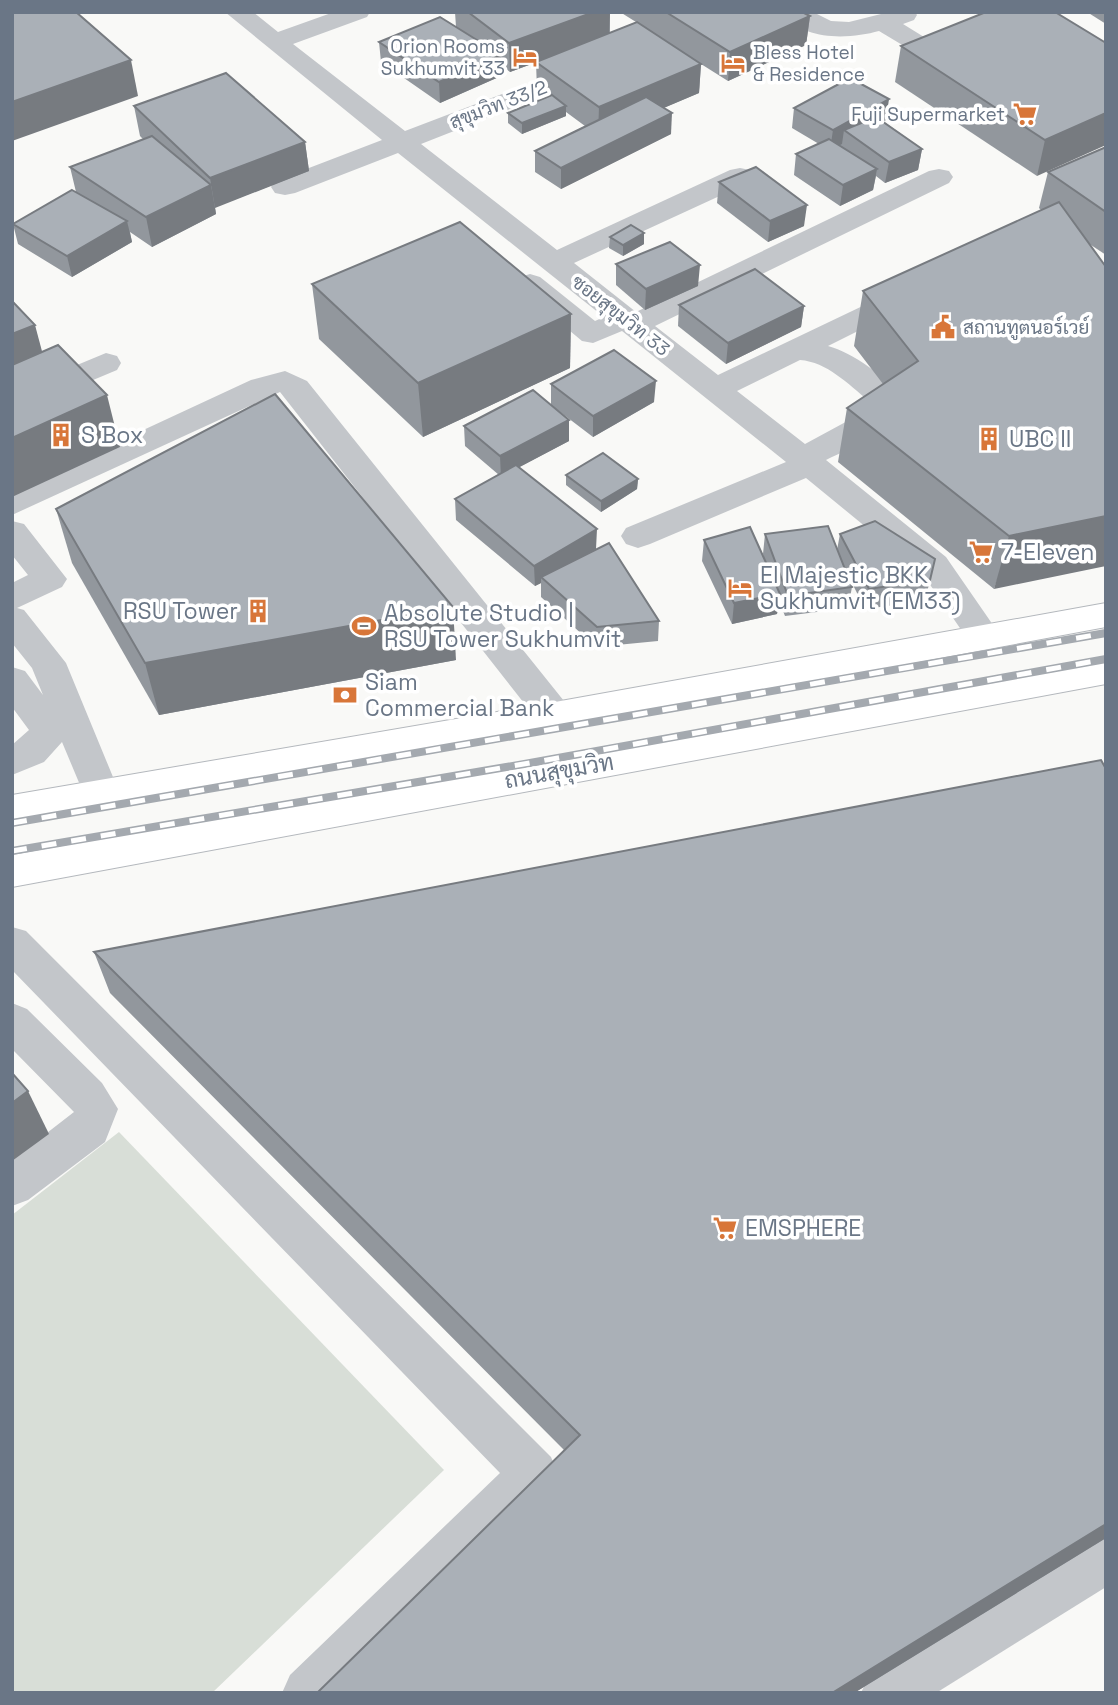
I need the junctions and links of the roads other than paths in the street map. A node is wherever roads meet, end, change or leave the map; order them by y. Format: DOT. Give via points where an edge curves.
graph roads {
  1 [pos="237,12"];
  2 [pos="358,12"];
  3 [pos="795,12"];
  4 [pos="914,12"];
  5 [pos="1018,12"];
  6 [pos="883,23"];
  7 [pos="274,42"];
  8 [pos="608,61"];
  9 [pos="401,142"];
  10 [pos="740,176"];
  11 [pos="939,177"];
  12 [pos="285,187"];
  13 [pos="526,240"];
  14 [pos="554,262"];
  15 [pos="927,286"];
  16 [pos="629,321"];
  17 [pos="796,350"];
  18 [pos="106,363"];
  19 [pos="723,385"];
  20 [pos="12,404"];
  21 [pos="811,457"];
  22 [pos="12,504"];
  23 [pos="12,531"];
  24 [pos="638,536"];
  25 [pos="12,597"];
  26 [pos="1106,615"];
  27 [pos="12,619"];
  28 [pos="985,638"];
  29 [pos="1106,671"];
  30 [pos="12,680"];
  31 [pos="555,716"];
  32 [pos="12,761"];
  33 [pos="101,794"];
  34 [pos="12,810"];
  35 [pos="112,853"];
  36 [pos="12,871"];
  37 [pos="12,943"];
  38 [pos="12,1021"];
  39 [pos="12,1186"];
  40 [pos="1106,1558"];
  41 [pos="308,1693"];
  42 [pos="887,1693"];
  1 -- 7 [label="street, ซอยสุขุมวิท 33"];
  2 -- 7 [label="street"];
  3 -- 6 [label="street" via="805,20 845,33"];
  4 -- 6 [label="street"];
  5 -- 6 [label="street" via="935,46 918,44"];
  7 -- 9 [label="street, ซอยสุขุมวิท 33"];
  8 -- 9 [label="street, สุขุมวิท 33/2"];
  9 -- 12 [label="street, สุขุมวิท 33/2"];
  9 -- 13 [label="street, ซอยสุขุมวิท 33"];
  10 -- 14 [label="street"];
  11 -- 16 [label="street"];
  13 -- 14 [label="street, ซอยสุขุมวิท 33"];
  13 -- 16 [label="street" via="500,260 596,347"];
  14 -- 16 [label="street, ซอยสุขุมวิท 33"];
  15 -- 17 [label="street"];
  16 -- 19 [label="street, ซอยสุขุมวิท 33"];
  17 -- 19 [label="street"];
  17 -- 21 [label="street" via="833,357 885,398 871,421"];
  18 -- 20 [label="street"];
  19 -- 21 [label="street, ซอยสุขุมวิท 33"];
  21 -- 24 [label="street"];
  21 -- 28 [label="street" via="934,565"];
  22 -- 31 [label="street" via="262,387 285,381 296,388"];
  23 -- 25 [label="street" via="50,579"];
  26 -- 28 [label="main road"];
  27 -- 33 [label="street" via="48,663"];
  28 -- 31 [label="main road"];
  29 -- 35 [label="main road, ถนนสุขุมวิท"];
  30 -- 32 [label="street" via="50,731 31,752"];
  31 -- 33 [label="main road"];
  33 -- 34 [label="main road"];
  33 -- 35 [label="main road"];
  35 -- 36 [label="main road, ถนนสุขุมวิท"];
  37 -- 41 [label="street" via="534,1474"];
  38 -- 39 [label="street" via="97,1109 90,1128"];
  40 -- 42 [label="street"];
}
